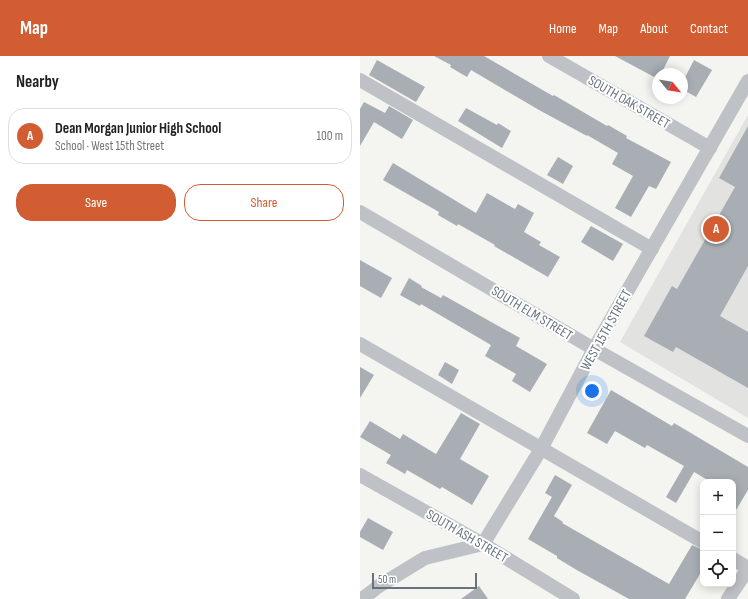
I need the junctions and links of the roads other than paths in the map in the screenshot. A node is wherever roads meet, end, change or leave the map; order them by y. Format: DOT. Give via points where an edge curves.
graph roads {
  1 [pos="549,56"];
  2 [pos="360,80"];
  3 [pos="748,81"];
  4 [pos="710,148"];
  5 [pos="360,212"];
  6 [pos="652,249"];
  7 [pos="360,344"];
  8 [pos="594,349"];
  9 [pos="748,436"];
  10 [pos="541,449"];
  11 [pos="360,475"];
  12 [pos="700,540"];
  13 [pos="483,544"];
  14 [pos="736,561"];
  15 [pos="748,568"];
  16 [pos="362,599"];
  17 [pos="574,599"];
  18 [pos="728,599"];
  1 -- 4 [label="street, SOUTH OAK STREET"];
  2 -- 6 [label="street"];
  3 -- 4 [label="street, WEST 15TH STREET"];
  4 -- 6 [label="street, WEST 15TH STREET"];
  5 -- 8 [label="street, SOUTH ELM STREET"];
  6 -- 8 [label="street, WEST 15TH STREET"];
  7 -- 10 [label="street"];
  8 -- 9 [label="street, SOUTH ELM STREET"];
  8 -- 10 [label="street, WEST 15TH STREET"];
  10 -- 12 [label="street"];
  10 -- 13 [label="street, WEST 15TH STREET"];
  11 -- 13 [label="street, SOUTH ASH STREET"];
  13 -- 16 [label="street" via="425,558"];
  13 -- 17 [label="street, SOUTH ASH STREET"];
  14 -- 15 [label="street"];
  15 -- 18 [label="street"];
}
